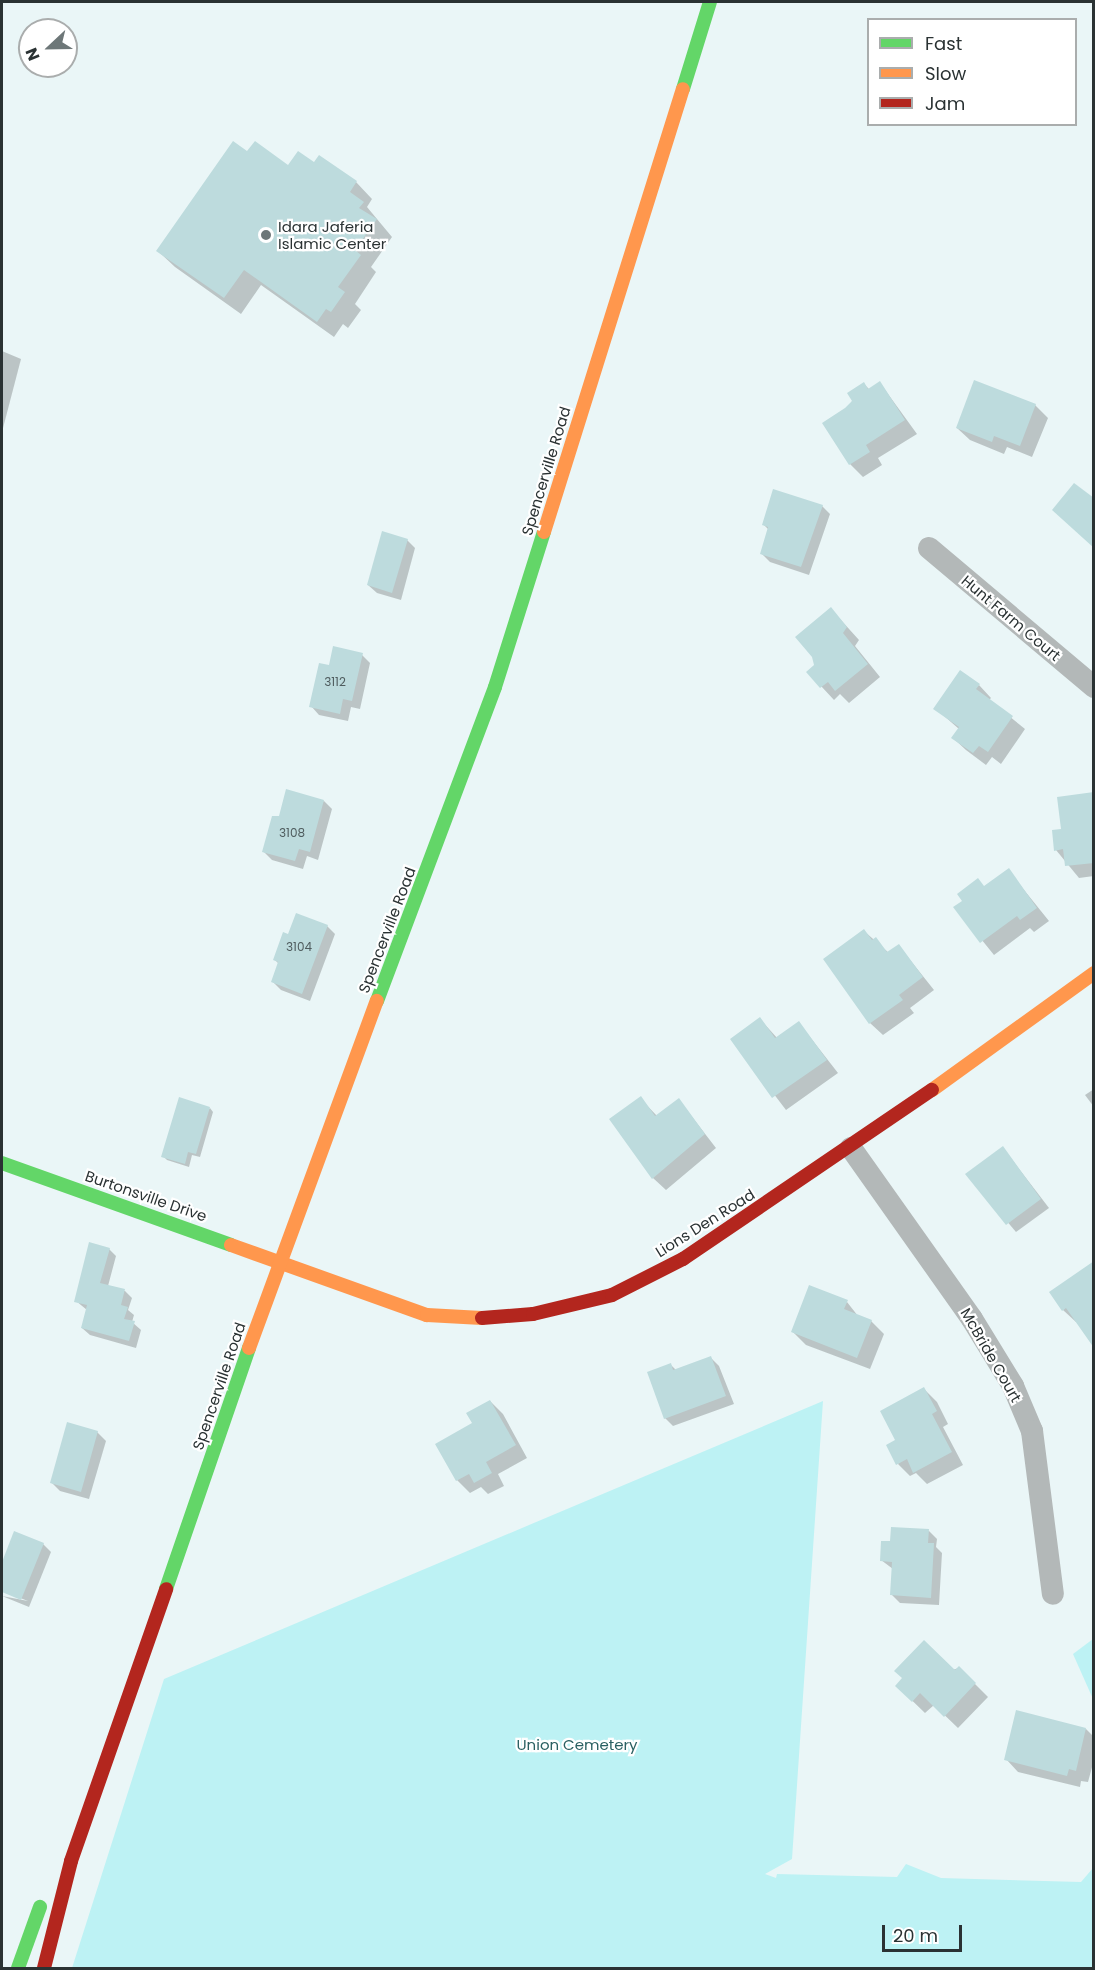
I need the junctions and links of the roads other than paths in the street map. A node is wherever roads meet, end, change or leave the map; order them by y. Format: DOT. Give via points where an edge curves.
graph roads {
  1 [pos="710,2"];
  2 [pos="928,548"];
  3 [pos="1094,687"];
  4 [pos="1094,973"];
  5 [pos="851,1148"];
  6 [pos="2,1163"];
  7 [pos="280,1260"];
  8 [pos="1053,1594"];
  9 [pos="71,1862"];
  10 [pos="18,1968"];
  11 [pos="44,1968"];
  1 -- 7 [label="main road, Spencerville Road" via="495,687"];
  2 -- 3 [label="street, Hunt Farm Court"];
  4 -- 5 [label="main road, Lions Den Road"];
  5 -- 7 [label="main road, Lions Den Road" via="683,1259 612,1295 533,1314 480,1318 427,1315"];
  5 -- 8 [label="street, McBride Court" via="972,1319 1013,1386 1032,1431"];
  6 -- 7 [label="main road, Burtonsville Drive"];
  7 -- 9 [label="main road, Spencerville Road"];
  9 -- 10 [label="main road, Spencerville Road" via="48,1888"];
  9 -- 11 [label="main road, Spencerville Road"];
}
